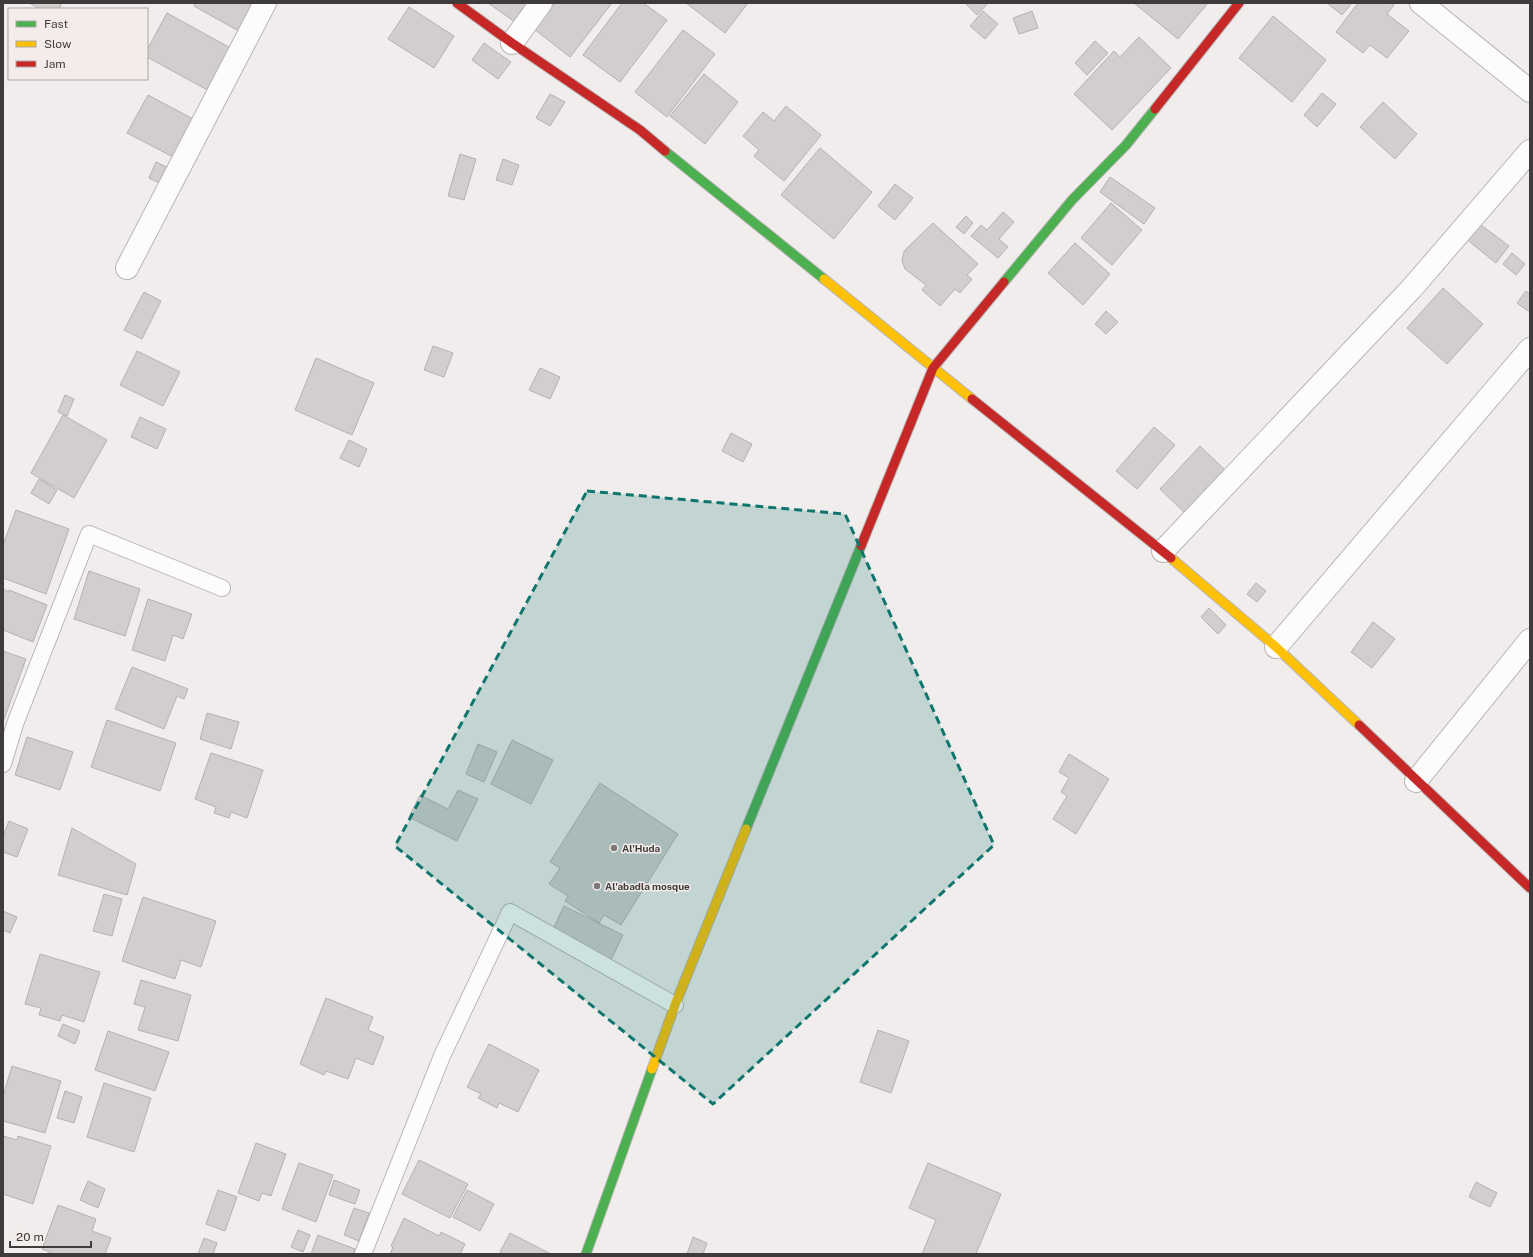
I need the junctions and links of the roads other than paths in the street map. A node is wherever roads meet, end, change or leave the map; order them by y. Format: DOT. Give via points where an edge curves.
graph roads {
  1 [pos="265,3"];
  2 [pos="457,3"];
  3 [pos="541,3"];
  4 [pos="1239,3"];
  5 [pos="1421,3"];
  6 [pos="512,43"];
  7 [pos="1530,91"];
  8 [pos="1530,150"];
  9 [pos="127,268"];
  10 [pos="1530,349"];
  11 [pos="933,368"];
  12 [pos="1163,551"];
  13 [pos="222,588"];
  14 [pos="1530,640"];
  15 [pos="1276,646"];
  16 [pos="3,764"];
  17 [pos="1416,781"];
  18 [pos="1530,888"];
  19 [pos="675,1005"];
  20 [pos="363,1254"];
  21 [pos="586,1254"];
  1 -- 9 [label="street"];
  2 -- 6 [label="street"];
  3 -- 6 [label="street"];
  4 -- 11 [label="street" via="1126,145 1072,200"];
  5 -- 7 [label="street"];
  6 -- 11 [label="street" via="640,130"];
  8 -- 12 [label="street" via="1412,288"];
  10 -- 15 [label="street"];
  11 -- 12 [label="street"];
  11 -- 19 [label="street"];
  12 -- 15 [label="street"];
  13 -- 16 [label="lane" via="89,534 15,724"];
  14 -- 17 [label="street"];
  15 -- 17 [label="street"];
  17 -- 18 [label="street"];
  19 -- 20 [label="lane" via="510,912 442,1056"];
  19 -- 21 [label="street"];
}
